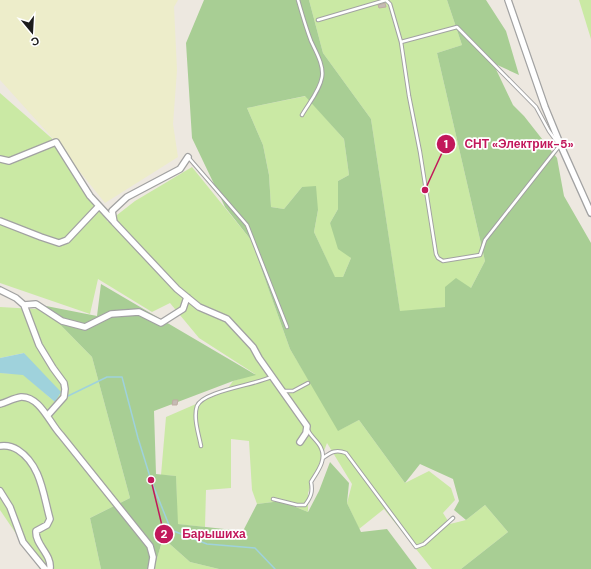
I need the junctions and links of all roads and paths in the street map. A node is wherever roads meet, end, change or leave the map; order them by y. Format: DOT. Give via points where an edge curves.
graph roads {
  1 [pos="298,0"];
  2 [pos="386,0"];
  3 [pos="508,0"];
  4 [pos="318,20"];
  5 [pos="401,42"];
  6 [pos="302,115"];
  7 [pos="561,146"];
  8 [pos="188,157"];
  9 [pos="0,158"];
  10 [pos="101,208"];
  11 [pos="112,210"];
  12 [pos="591,213"];
  13 [pos="0,221"];
  14 [pos="114,222"];
  15 [pos="0,290"];
  16 [pos="187,297"];
  17 [pos="24,305"];
  18 [pos="287,327"];
  19 [pos="272,377"];
  20 [pos="308,383"];
  21 [pos="282,390"];
  22 [pos="0,404"];
  23 [pos="48,415"];
  24 [pos="307,426"];
  25 [pos="300,442"];
  26 [pos="0,446"];
  27 [pos="201,446"];
  28 [pos="324,458"];
  29 [pos="0,491"];
  30 [pos="274,499"];
  31 [pos="453,518"];
  32 [pos="45,569"];
  33 [pos="50,569"];
  34 [pos="151,569"];
  1 -- 6 [label="lane" via="322,69 317,90"];
  2 -- 4 [label="lane"];
  2 -- 5 [label="lane" via="390,4"];
  3 -- 7 [label="street"];
  5 -- 7 [label="lane" via="457,27 536,107 549,131"];
  5 -- 7 [label="lane" via="436,254 440,260 480,255 485,240"];
  7 -- 12 [label="street"];
  8 -- 11 [label="street" via="180,169 127,197"];
  8 -- 18 [label="lane" via="247,225"];
  9 -- 10 [label="street" via="8,161 56,142 90,196"];
  10 -- 11 [label="street"];
  10 -- 13 [label="street" via="67,240 59,243"];
  10 -- 14 [label="street"];
  11 -- 14 [label="street"];
  14 -- 16 [label="street" via="177,290"];
  15 -- 17 [label="street"];
  16 -- 17 [label="street" via="183,310 162,323 139,312 111,314 85,327 62,321 36,304"];
  16 -- 19 [label="street" via="198,307 227,319 253,347"];
  17 -- 23 [label="street" via="39,345 64,383 64,397"];
  19 -- 21 [label="street"];
  19 -- 27 [label="lane" via="204,398 198,406 196,417"];
  20 -- 21 [label="lane" via="293,392"];
  21 -- 24 [label="street"];
  22 -- 23 [label="street" via="21,397 26,398 32,400"];
  23 -- 34 [label="street" via="55,429 150,546 153,557"];
  24 -- 25 [label="street"];
  24 -- 28 [label="lane" via="309,433 321,448"];
  26 -- 33 [label="street" via="12,446 35,466 50,519 48,525 36,531 36,536 50,560"];
  28 -- 30 [label="lane" via="311,482 311,497 305,505"];
  28 -- 31 [label="lane" via="339,451 346,453 416,547 424,544"];
  29 -- 32 [label="street" via="10,507 23,542"];
}
